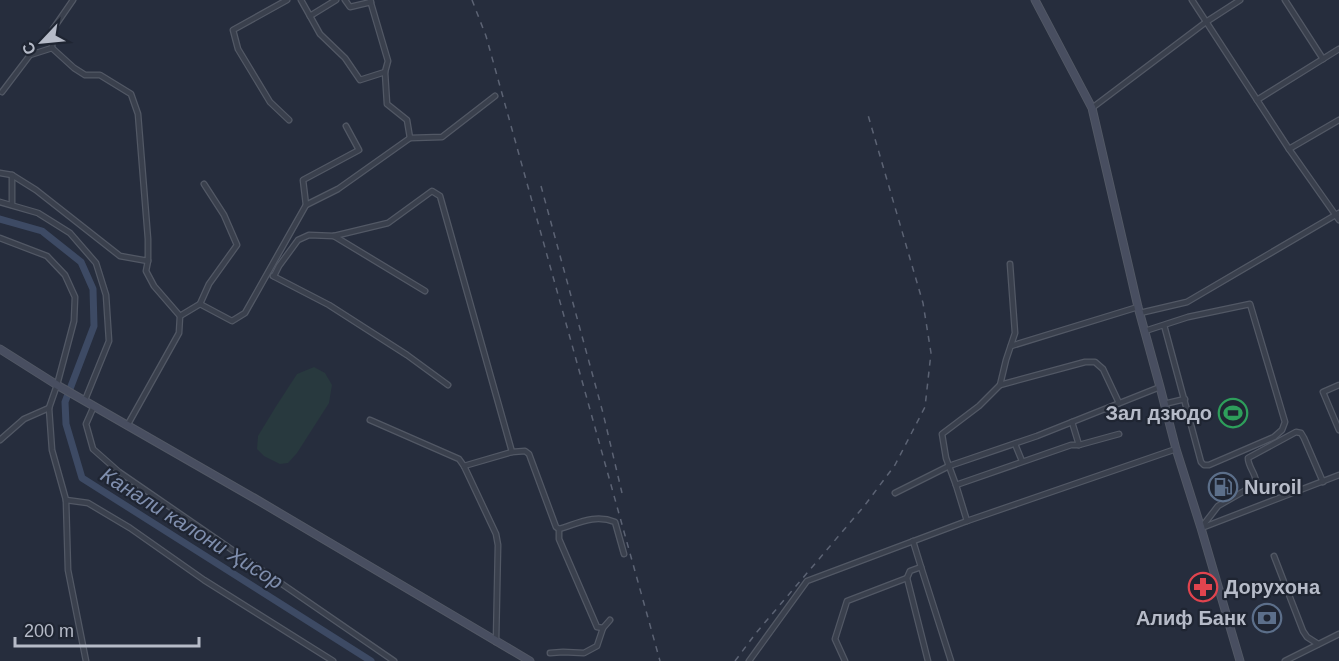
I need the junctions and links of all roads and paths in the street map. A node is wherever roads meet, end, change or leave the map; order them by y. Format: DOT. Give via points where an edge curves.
graph roads {
  1 [pos="73,0"];
  2 [pos="287,0"];
  3 [pos="301,0"];
  4 [pos="336,0"];
  5 [pos="345,0"];
  6 [pos="1035,0"];
  7 [pos="1192,0"];
  8 [pos="1240,0"];
  9 [pos="1285,0"];
  10 [pos="371,1"];
  11 [pos="310,16"];
  12 [pos="1206,22"];
  13 [pos="52,48"];
  14 [pos="1339,49"];
  15 [pos="1323,59"];
  16 [pos="385,72"];
  17 [pos="2,92"];
  18 [pos="495,96"];
  19 [pos="1257,100"];
  20 [pos="1092,108"];
  21 [pos="289,120"];
  22 [pos="1339,120"];
  23 [pos="346,126"];
  24 [pos="410,138"];
  25 [pos="1289,149"];
  26 [pos="0,173"];
  27 [pos="12,175"];
  28 [pos="204,184"];
  29 [pos="0,202"];
  30 [pos="12,205"];
  31 [pos="306,205"];
  32 [pos="1337,214"];
  33 [pos="1339,220"];
  34 [pos="334,236"];
  35 [pos="0,238"];
  36 [pos="147,261"];
  37 [pos="1010,264"];
  38 [pos="268,273"];
  39 [pos="274,276"];
  40 [pos="425,291"];
  41 [pos="200,304"];
  42 [pos="1139,310"];
  43 [pos="180,316"];
  44 [pos="1164,325"];
  45 [pos="1145,331"];
  46 [pos="1011,346"];
  47 [pos="0,349"];
  48 [pos="448,384"];
  49 [pos="57,385"];
  50 [pos="1000,385"];
  51 [pos="1339,385"];
  52 [pos="1160,387"];
  53 [pos="1185,399"];
  54 [pos="85,400"];
  55 [pos="1119,403"];
  56 [pos="1164,404"];
  57 [pos="94,406"];
  58 [pos="49,408"];
  59 [pos="370,420"];
  60 [pos="1072,422"];
  61 [pos="127,426"];
  62 [pos="1339,430"];
  63 [pos="1119,434"];
  64 [pos="0,440"];
  65 [pos="1015,444"];
  66 [pos="1079,445"];
  67 [pos="1176,449"];
  68 [pos="512,452"];
  69 [pos="1022,461"];
  70 [pos="464,466"];
  71 [pos="949,466"];
  72 [pos="1339,475"];
  73 [pos="1323,482"];
  74 [pos="956,485"];
  75 [pos="895,493"];
  76 [pos="66,500"];
  77 [pos="967,521"];
  78 [pos="1202,528"];
  79 [pos="559,529"];
  80 [pos="913,541"];
  81 [pos="624,554"];
  82 [pos="1275,556"];
  83 [pos="921,567"];
  84 [pos="907,578"];
  85 [pos="610,621"];
  86 [pos="603,628"];
  87 [pos="1339,634"];
  88 [pos="496,642"];
  89 [pos="1318,644"];
  90 [pos="550,653"];
  91 [pos="86,661"];
  92 [pos="333,661"];
  93 [pos="394,661"];
  94 [pos="530,661"];
  95 [pos="749,661"];
  96 [pos="846,661"];
  97 [pos="928,661"];
  98 [pos="951,661"];
  99 [pos="1240,661"];
  100 [pos="1285,661"];
  1 -- 13 [label="street" via="53,29"];
  2 -- 21 [label="street" via="233,30 238,49 270,102"];
  3 -- 11 [label="street"];
  4 -- 11 [label="street"];
  5 -- 10 [label="street" via="350,7"];
  6 -- 20 [label="main road"];
  7 -- 12 [label="street"];
  8 -- 12 [label="street"];
  9 -- 15 [label="street"];
  10 -- 16 [label="street" via="387,61"];
  11 -- 16 [label="street" via="320,34 345,58 360,81"];
  12 -- 19 [label="street"];
  12 -- 20 [label="street"];
  13 -- 17 [label="street" via="30,55"];
  13 -- 36 [label="street" via="86,75 100,75 131,94 138,114"];
  14 -- 15 [label="street"];
  15 -- 19 [label="street"];
  16 -- 24 [label="street" via="387,104 407,120"];
  18 -- 24 [label="street" via="442,137"];
  19 -- 25 [label="street"];
  20 -- 42 [label="main road"];
  22 -- 25 [label="street"];
  23 -- 31 [label="street" via="359,150 303,180"];
  24 -- 31 [label="street" via="338,189"];
  25 -- 32 [label="street"];
  26 -- 27 [label="street"];
  27 -- 30 [label="street"];
  27 -- 36 [label="street" via="120,256"];
  28 -- 41 [label="street" via="237,245 209,284"];
  29 -- 30 [label="street"];
  30 -- 54 [label="street" via="38,213 70,232 96,263 106,295 109,341"];
  31 -- 38 [label="street"];
  32 -- 33 [label="street"];
  32 -- 42 [label="street" via="1187,302"];
  34 -- 39 [label="street" via="309,235 298,240"];
  34 -- 40 [label="street"];
  34 -- 68 [label="street" via="388,223 432,191 440,196"];
  35 -- 49 [label="street" via="47,256 65,275 75,297 74,321"];
  36 -- 43 [label="street" via="146,271 154,286"];
  37 -- 46 [label="street" via="1015,333"];
  38 -- 39 [label="street"];
  38 -- 41 [label="street" via="246,313 232,321"];
  39 -- 48 [label="street" via="329,305"];
  41 -- 43 [label="street"];
  42 -- 45 [label="main road"];
  42 -- 46 [label="street"];
  43 -- 61 [label="street" via="179,333"];
  44 -- 45 [label="street"];
  44 -- 53 [label="street"];
  44 -- 53 [label="street" via="1250,304 1285,422 1274,437 1204,465"];
  45 -- 52 [label="main road"];
  46 -- 50 [label="street"];
  47 -- 49 [label="main road"];
  49 -- 54 [label="main road"];
  49 -- 58 [label="street"];
  50 -- 55 [label="street" via="1095,362"];
  50 -- 71 [label="street" via="942,434"];
  51 -- 62 [label="street" via="1323,392"];
  52 -- 55 [label="street"];
  52 -- 56 [label="main road"];
  53 -- 56 [label="street"];
  54 -- 57 [label="main road"];
  55 -- 60 [label="street"];
  56 -- 67 [label="main road"];
  57 -- 61 [label="main road"];
  57 -- 93 [label="street" via="86,424 93,449 119,472"];
  58 -- 64 [label="street" via="24,419"];
  58 -- 76 [label="street" via="52,450"];
  59 -- 70 [label="street" via="459,459"];
  60 -- 65 [label="street"];
  60 -- 66 [label="street"];
  61 -- 88 [label="main road"];
  63 -- 66 [label="street"];
  65 -- 69 [label="street"];
  65 -- 71 [label="street"];
  66 -- 69 [label="street"];
  67 -- 77 [label="street"];
  67 -- 78 [label="main road"];
  68 -- 70 [label="street"];
  68 -- 79 [label="street" via="529,454"];
  69 -- 74 [label="street"];
  70 -- 88 [label="street" via="498,545"];
  71 -- 74 [label="street"];
  71 -- 75 [label="street"];
  72 -- 73 [label="street"];
  73 -- 78 [label="street"];
  73 -- 78 [label="street" via="1304,438 1296,432 1248,458 1255,475 1253,486 1218,506"];
  74 -- 77 [label="street"];
  76 -- 91 [label="street" via="68,570"];
  76 -- 92 [label="street" via="88,504 130,528"];
  77 -- 80 [label="street"];
  78 -- 99 [label="main road"];
  79 -- 81 [label="street" via="604,517 615,522"];
  79 -- 86 [label="street" via="559,539 597,627"];
  80 -- 83 [label="street"];
  80 -- 95 [label="street" via="807,581"];
  82 -- 89 [label="street" via="1303,631"];
  83 -- 84 [label="street"];
  83 -- 98 [label="street"];
  84 -- 96 [label="street" via="847,601 835,639"];
  84 -- 97 [label="street"];
  85 -- 86 [label="street"];
  86 -- 90 [label="street" via="597,646 584,653"];
  87 -- 89 [label="street"];
  88 -- 94 [label="main road"];
  89 -- 100 [label="street"];
}
